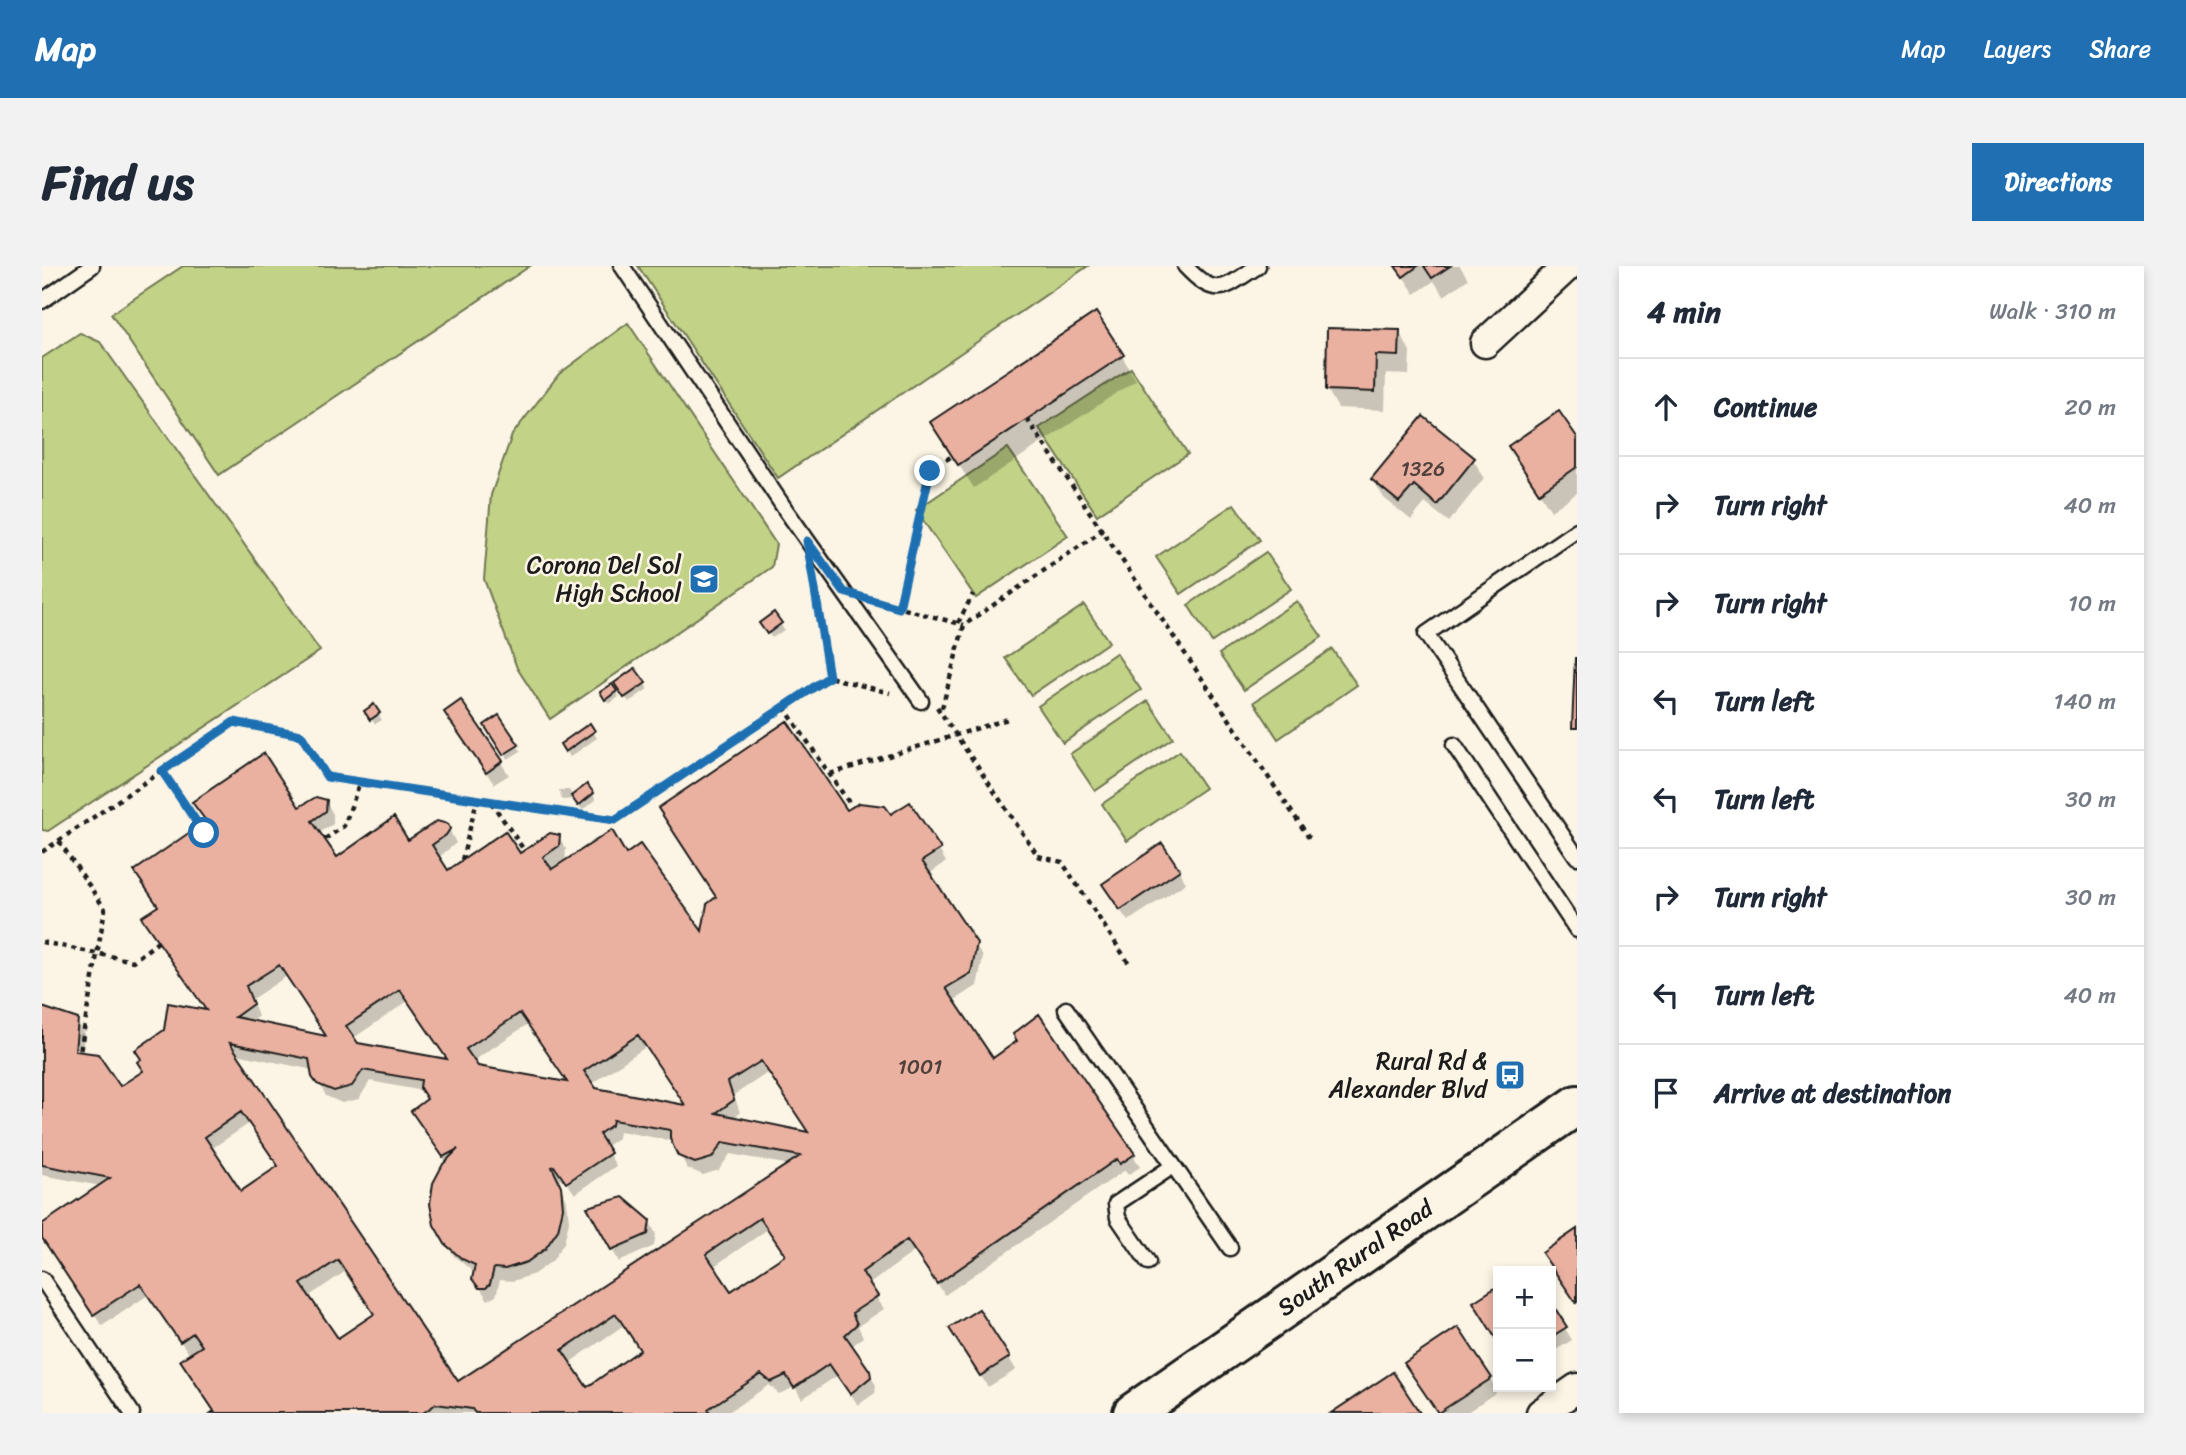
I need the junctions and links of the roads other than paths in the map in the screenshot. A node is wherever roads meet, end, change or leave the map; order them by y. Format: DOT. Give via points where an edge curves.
graph roads {
  1 [pos="92,266"];
  2 [pos="622,266"];
  3 [pos="1185,266"];
  4 [pos="1258,266"];
  5 [pos="1568,266"];
  6 [pos="42,301"];
  7 [pos="1485,343"];
  8 [pos="1577,530"];
  9 [pos="921,701"];
  10 [pos="1454,745"];
  11 [pos="1577,858"];
  12 [pos="1577,930"];
  13 [pos="1066,1009"];
  14 [pos="1577,1105"];
  15 [pos="1173,1166"];
  16 [pos="1230,1248"];
  17 [pos="1147,1262"];
  18 [pos="42,1279"];
  19 [pos="1577,1388"];
  20 [pos="132,1413"];
  21 [pos="1133,1413"];
  22 [pos="1541,1413"];
  1 -- 6 [label="lane"];
  2 -- 9 [label="lane"];
  3 -- 4 [label="lane" via="1206,286 1225,288"];
  5 -- 7 [label="street"];
  8 -- 11 [label="lane" via="1426,634"];
  10 -- 12 [label="lane"];
  13 -- 15 [label="lane"];
  14 -- 21 [label="main road, South Rural Road"];
  15 -- 16 [label="lane"];
  15 -- 17 [label="lane" via="1116,1204 1118,1218"];
  18 -- 20 [label="lane"];
  19 -- 22 [label="street"];
}
